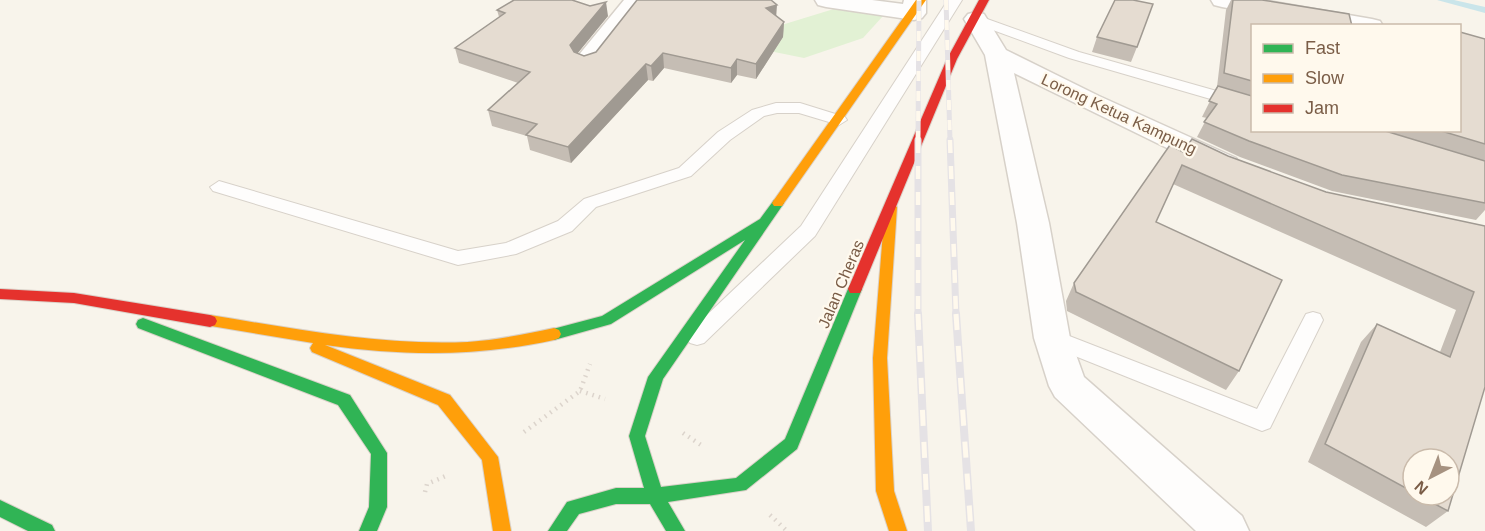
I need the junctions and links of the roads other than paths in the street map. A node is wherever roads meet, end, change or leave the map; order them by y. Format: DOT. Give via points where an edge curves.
graph roads {
  1 [pos="636,0"];
  2 [pos="826,0"];
  3 [pos="1222,0"];
  4 [pos="917,4"];
  5 [pos="971,6"];
  6 [pos="1360,24"];
  7 [pos="997,55"];
  8 [pos="587,61"];
  9 [pos="1251,106"];
  10 [pos="839,120"];
  11 [pos="1250,174"];
  12 [pos="219,187"];
  13 [pos="891,207"];
  14 [pos="764,222"];
  15 [pos="0,294"];
  16 [pos="74,298"];
  17 [pos="1313,320"];
  18 [pos="279,332"];
  19 [pos="1052,338"];
  20 [pos="656,377"];
  21 [pos="655,496"];
  22 [pos="0,508"];
  23 [pos="46,531"];
  24 [pos="368,531"];
  25 [pos="502,531"];
  26 [pos="557,531"];
  27 [pos="676,531"];
  28 [pos="898,531"];
  29 [pos="1227,531"];
  1 -- 8 [label="street"];
  2 -- 4 [label="street"];
  3 -- 6 [label="street"];
  4 -- 10 [label="main road"];
  5 -- 7 [label="street"];
  5 -- 9 [label="lane" via="1074,55"];
  5 -- 13 [label="main road, Jalan Cheras"];
  5 -- 20 [label="lane" via="808,231"];
  7 -- 11 [label="street, Lorong Ketua Kampung"];
  7 -- 19 [label="street" via="1033,223"];
  10 -- 12 [label="lane" via="800,108 758,113 724,136 685,172 590,203 565,226 509,249 458,258"];
  10 -- 14 [label="main road"];
  13 -- 21 [label="main road, Jalan Cheras" via="791,444 740,485"];
  13 -- 28 [label="main road" via="880,358 885,491"];
  14 -- 18 [label="main road" via="606,320 529,341 430,350"];
  14 -- 20 [label="main road"];
  15 -- 16 [label="main road"];
  16 -- 18 [label="main road"];
  16 -- 24 [label="main road" via="344,400 379,453 378,507"];
  17 -- 19 [label="lane" via="1262,422"];
  18 -- 25 [label="main road" via="444,400 490,457"];
  19 -- 29 [label="street" via="1068,386"];
  20 -- 21 [label="main road" via="637,436"];
  21 -- 26 [label="main road, Jalan Cheras" via="616,496 573,508"];
  21 -- 27 [label="main road"];
  22 -- 23 [label="main road"];
}
